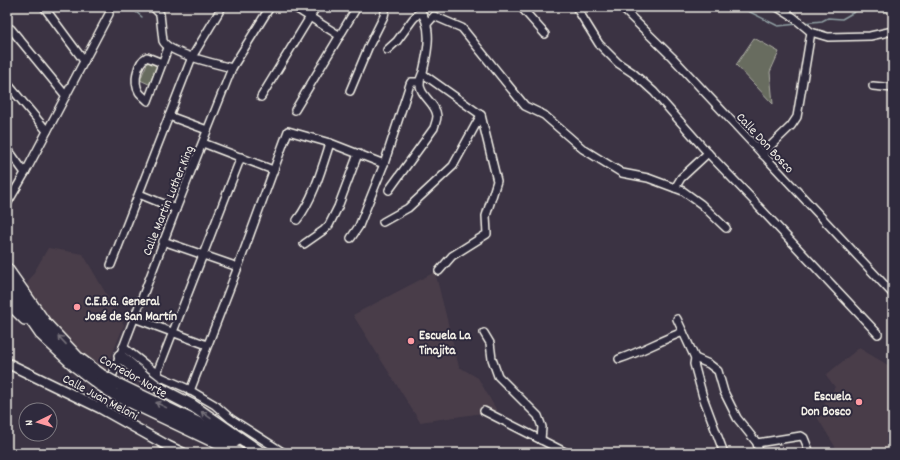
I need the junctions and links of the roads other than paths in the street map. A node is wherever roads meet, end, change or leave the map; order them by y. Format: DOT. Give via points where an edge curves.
graph roads {
  1 [pos="44,7"];
  2 [pos="153,7"];
  3 [pos="222,7"];
  4 [pos="270,7"];
  5 [pos="294,7"];
  6 [pos="316,7"];
  7 [pos="357,7"];
  8 [pos="386,7"];
  9 [pos="521,7"];
  10 [pos="576,7"];
  11 [pos="621,7"];
  12 [pos="777,7"];
  13 [pos="419,9"];
  14 [pos="109,14"];
  15 [pos="310,17"];
  16 [pos="427,24"];
  17 [pos="893,31"];
  18 [pos="7,32"];
  19 [pos="811,32"];
  20 [pos="545,34"];
  21 [pos="340,36"];
  22 [pos="168,48"];
  23 [pos="387,50"];
  24 [pos="192,57"];
  25 [pos="84,61"];
  26 [pos="162,63"];
  27 [pos="232,68"];
  28 [pos="423,74"];
  29 [pos="420,82"];
  30 [pos="7,83"];
  31 [pos="873,86"];
  32 [pos="893,88"];
  33 [pos="350,91"];
  34 [pos="66,96"];
  35 [pos="261,97"];
  36 [pos="295,110"];
  37 [pos="481,115"];
  38 [pos="169,116"];
  39 [pos="207,130"];
  40 [pos="47,131"];
  41 [pos="203,143"];
  42 [pos="330,143"];
  43 [pos="7,148"];
  44 [pos="708,153"];
  45 [pos="358,154"];
  46 [pos="762,154"];
  47 [pos="241,157"];
  48 [pos="384,164"];
  49 [pos="273,170"];
  50 [pos="25,172"];
  51 [pos="675,188"];
  52 [pos="389,190"];
  53 [pos="139,194"];
  54 [pos="7,204"];
  55 [pos="176,208"];
  56 [pos="297,220"];
  57 [pos="382,222"];
  58 [pos="726,228"];
  59 [pos="351,238"];
  60 [pos="163,241"];
  61 [pos="304,244"];
  62 [pos="203,255"];
  63 [pos="111,265"];
  64 [pos="238,267"];
  65 [pos="7,269"];
  66 [pos="439,271"];
  67 [pos="7,285"];
  68 [pos="893,294"];
  69 [pos="7,305"];
  70 [pos="134,318"];
  71 [pos="677,319"];
  72 [pos="173,332"];
  73 [pos="683,332"];
  74 [pos="484,333"];
  75 [pos="41,334"];
  76 [pos="878,334"];
  77 [pos="207,345"];
  78 [pos="121,352"];
  79 [pos="695,358"];
  80 [pos="619,359"];
  81 [pos="7,363"];
  82 [pos="157,373"];
  83 [pos="100,379"];
  84 [pos="116,389"];
  85 [pos="190,391"];
  86 [pos="100,408"];
  87 [pos="484,411"];
  88 [pos="541,440"];
  89 [pos="757,443"];
  90 [pos="183,453"];
  91 [pos="238,453"];
  92 [pos="260,453"];
  93 [pos="284,453"];
  94 [pos="567,453"];
  95 [pos="724,453"];
  96 [pos="759,453"];
  97 [pos="810,453"];
  1 -- 25 [label="street"];
  2 -- 22 [label="street" via="160,14 163,41"];
  3 -- 24 [label="street"];
  4 -- 27 [label="street, Calle Martin Luther King"];
  5 -- 15 [label="street"];
  6 -- 15 [label="street"];
  7 -- 21 [label="street"];
  8 -- 33 [label="street"];
  9 -- 20 [label="street"];
  10 -- 44 [label="street" via="599,44 654,92"];
  11 -- 46 [label="street, Calle Don Bosco" via="672,57"];
  12 -- 19 [label="street"];
  13 -- 16 [label="street"];
  13 -- 23 [label="street" via="397,41"];
  14 -- 25 [label="street"];
  15 -- 21 [label="street"];
  15 -- 35 [label="street"];
  16 -- 28 [label="street" via="429,41"];
  16 -- 51 [label="street" via="434,16 462,28 525,106 544,115 602,162 622,173 648,178"];
  17 -- 19 [label="street" via="870,36 828,37"];
  18 -- 34 [label="street" via="11,29"];
  19 -- 46 [label="street" via="797,117"];
  21 -- 36 [label="street"];
  22 -- 24 [label="street"];
  22 -- 26 [label="street"];
  24 -- 27 [label="street"];
  24 -- 38 [label="street"];
  25 -- 34 [label="street"];
  26 -- 26 [label="street" via="160,69 148,101 137,87 138,70 147,56"];
  27 -- 39 [label="street, Calle Martin Luther King"];
  28 -- 29 [label="street"];
  28 -- 37 [label="street"];
  29 -- 48 [label="street" via="410,84"];
  29 -- 52 [label="street" via="421,91 435,108 437,117 434,128"];
  30 -- 40 [label="street"];
  31 -- 32 [label="street"];
  34 -- 40 [label="street"];
  37 -- 57 [label="street" via="453,166 408,208"];
  37 -- 66 [label="street" via="496,181 486,216 487,234 452,256"];
  38 -- 39 [label="street"];
  38 -- 53 [label="street"];
  39 -- 41 [label="street, Calle Martin Luther King"];
  40 -- 50 [label="street"];
  41 -- 47 [label="street"];
  41 -- 55 [label="street, Calle Martin Luther King"];
  42 -- 45 [label="street"];
  42 -- 49 [label="street" via="288,131"];
  42 -- 56 [label="street" via="305,208"];
  43 -- 50 [label="street"];
  44 -- 51 [label="street" via="681,178"];
  44 -- 76 [label="street"];
  45 -- 48 [label="street"];
  45 -- 61 [label="street" via="329,224"];
  46 -- 68 [label="street, Calle Don Bosco"];
  47 -- 49 [label="street"];
  47 -- 62 [label="street"];
  48 -- 59 [label="street" via="361,222"];
  49 -- 64 [label="street"];
  50 -- 54 [label="street"];
  51 -- 58 [label="street" via="701,204"];
  53 -- 55 [label="street"];
  53 -- 63 [label="street"];
  55 -- 60 [label="street, Calle Martin Luther King"];
  60 -- 62 [label="street"];
  60 -- 70 [label="street, Calle Martin Luther King"];
  62 -- 64 [label="street"];
  62 -- 72 [label="street"];
  64 -- 77 [label="street"];
  83 -- 65 [label="highway, Corredor Norte, one-way" via="45,323"];
  67 -- 75 [label="highway, Corredor Norte"];
  69 -- 75 [label="highway" via="16,310"];
  70 -- 72 [label="street"];
  70 -- 78 [label="street, Calle Martin Luther King"];
  71 -- 73 [label="street"];
  72 -- 77 [label="street"];
  72 -- 82 [label="street"];
  73 -- 79 [label="street"];
  73 -- 80 [label="street"];
  74 -- 88 [label="street" via="490,343 498,376 538,416 542,427"];
  75 -- 83 [label="highway, Corredor Norte" via="74,366"];
  77 -- 85 [label="street"];
  78 -- 82 [label="street"];
  78 -- 86 [label="street, Calle Martin Luther King"];
  92 -- 78 [label="highway, one-way" via="193,406 143,376"];
  79 -- 89 [label="street" via="718,371 724,392 737,418"];
  79 -- 95 [label="street" via="694,364 703,397"];
  81 -- 86 [label="main road, Calle Juan Meloni"];
  82 -- 85 [label="street" via="165,380"];
  83 -- 84 [label="highway, Corredor Norte, bridge"];
  84 -- 91 [label="highway, Corredor Norte"];
  92 -- 84 [label="highway, Corredor Norte, one-way"];
  85 -- 93 [label="street" via="215,405 231,419"];
  86 -- 90 [label="main road, Calle Juan Meloni"];
  87 -- 88 [label="street"];
  88 -- 94 [label="street"];
  89 -- 96 [label="street"];
  89 -- 97 [label="street" via="801,436"];
}
